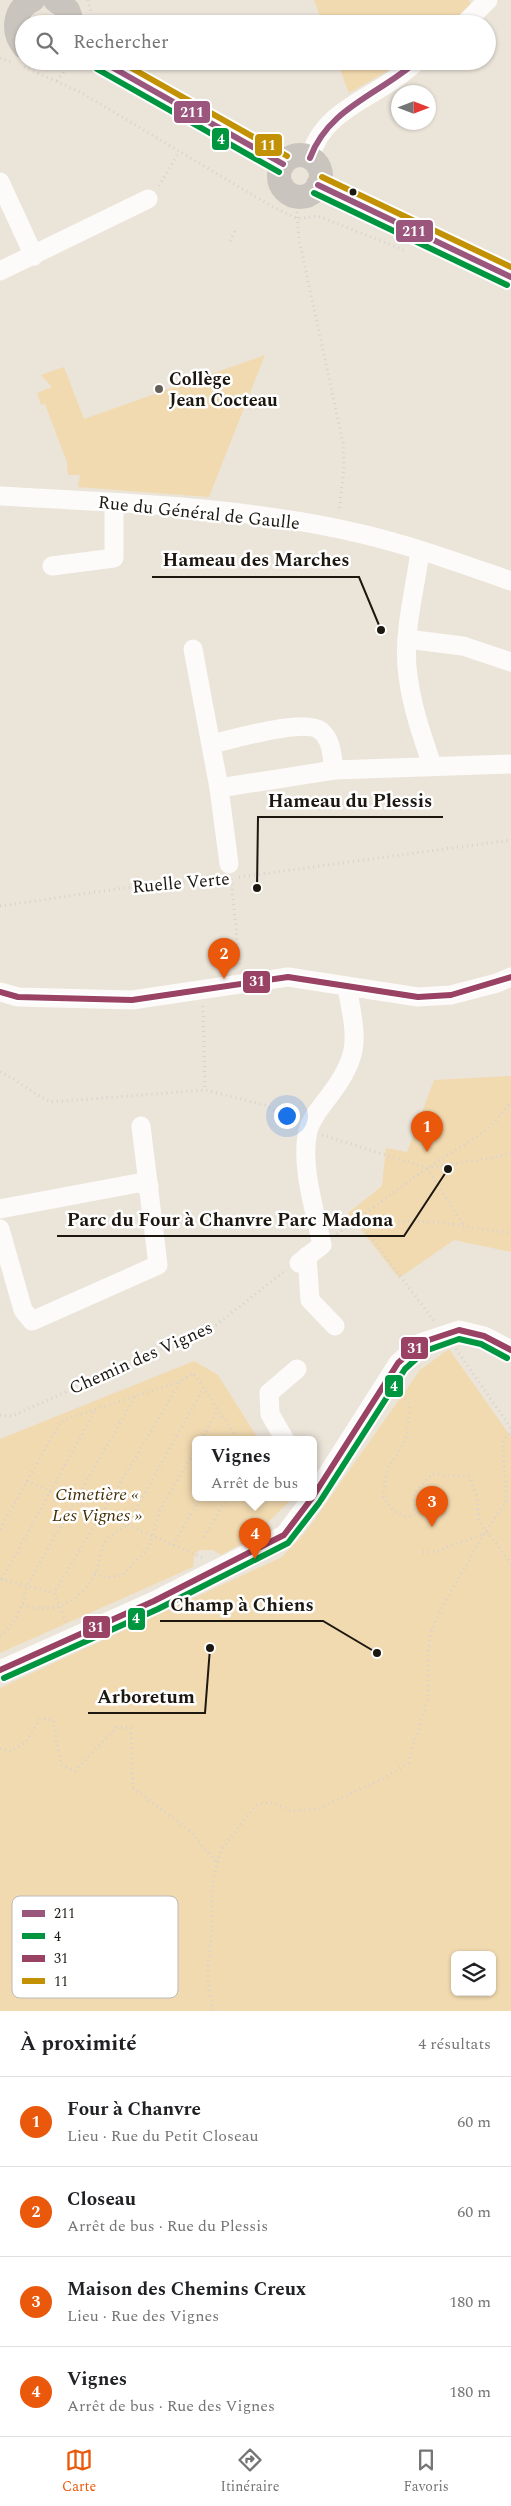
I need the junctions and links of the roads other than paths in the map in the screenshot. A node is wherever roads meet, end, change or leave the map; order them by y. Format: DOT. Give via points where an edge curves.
graph roads {
  1 [pos="488,0"];
  2 [pos="473,15"];
  3 [pos="117,70"];
  4 [pos="406,70"];
  5 [pos="310,158"];
  6 [pos="283,164"];
  7 [pos="0,182"];
  8 [pos="318,185"];
  9 [pos="148,198"];
  10 [pos="34,256"];
  11 [pos="0,271"];
  12 [pos="511,277"];
  13 [pos="0,496"];
  14 [pos="114,503"];
  15 [pos="420,551"];
  16 [pos="52,566"];
  17 [pos="511,581"];
  18 [pos="408,639"];
  19 [pos="193,648"];
  20 [pos="511,662"];
  21 [pos="211,744"];
  22 [pos="511,764"];
  23 [pos="432,765"];
  24 [pos="334,770"];
  25 [pos="219,788"];
  26 [pos="230,871"];
  27 [pos="511,977"];
  28 [pos="347,988"];
  29 [pos="0,992"];
  30 [pos="141,1126"];
  31 [pos="148,1186"];
  32 [pos="0,1209"];
  33 [pos="0,1229"];
  34 [pos="335,1326"];
  35 [pos="511,1350"];
  36 [pos="297,1369"];
  37 [pos="283,1436"];
  38 [pos="317,1489"];
  39 [pos="309,1501"];
  40 [pos="0,1670"];
  1 -- 2 [label="street"];
  3 -- 6 [label="main road"];
  4 -- 5 [label="street" via="352,105 324,128"];
  5 -- 6 [label="main road" via="296,156"];
  5 -- 8 [label="main road" via="318,166"];
  6 -- 8 [label="main road" via="279,179 297,208"];
  7 -- 10 [label="street"];
  8 -- 12 [label="main road"];
  9 -- 10 [label="street"];
  10 -- 11 [label="street"];
  13 -- 14 [label="street, Rue du Général de Gaulle"];
  14 -- 15 [label="street, Rue du Général de Gaulle" via="275,517 361,534"];
  14 -- 16 [label="street" via="114,558"];
  15 -- 17 [label="street, Rue du Général de Gaulle"];
  15 -- 18 [label="street"];
  18 -- 20 [label="street" via="463,646"];
  18 -- 23 [label="street" via="408,675 417,720"];
  19 -- 21 [label="street"];
  21 -- 24 [label="street" via="290,727 310,726 320,730 329,741"];
  21 -- 25 [label="street"];
  22 -- 23 [label="street"];
  23 -- 24 [label="street"];
  24 -- 25 [label="street"];
  25 -- 26 [label="street"];
  27 -- 28 [label="street" via="443,995 418,997"];
  28 -- 29 [label="street" via="288,976 132,1000 18,997"];
  28 -- 34 [label="street" via="355,1034 353,1056 344,1076 308,1130 305,1158 310,1300"];
  30 -- 31 [label="street"];
  31 -- 32 [label="street" via="138,1183"];
  31 -- 33 [label="street" via="158,1265 32,1321 23,1310"];
  35 -- 38 [label="street" via="484,1336 459,1330 420,1343 398,1363"];
  36 -- 37 [label="street" via="269,1394 270,1414"];
  39 -- 40 [label="street" via="284,1535 154,1601"];
}
